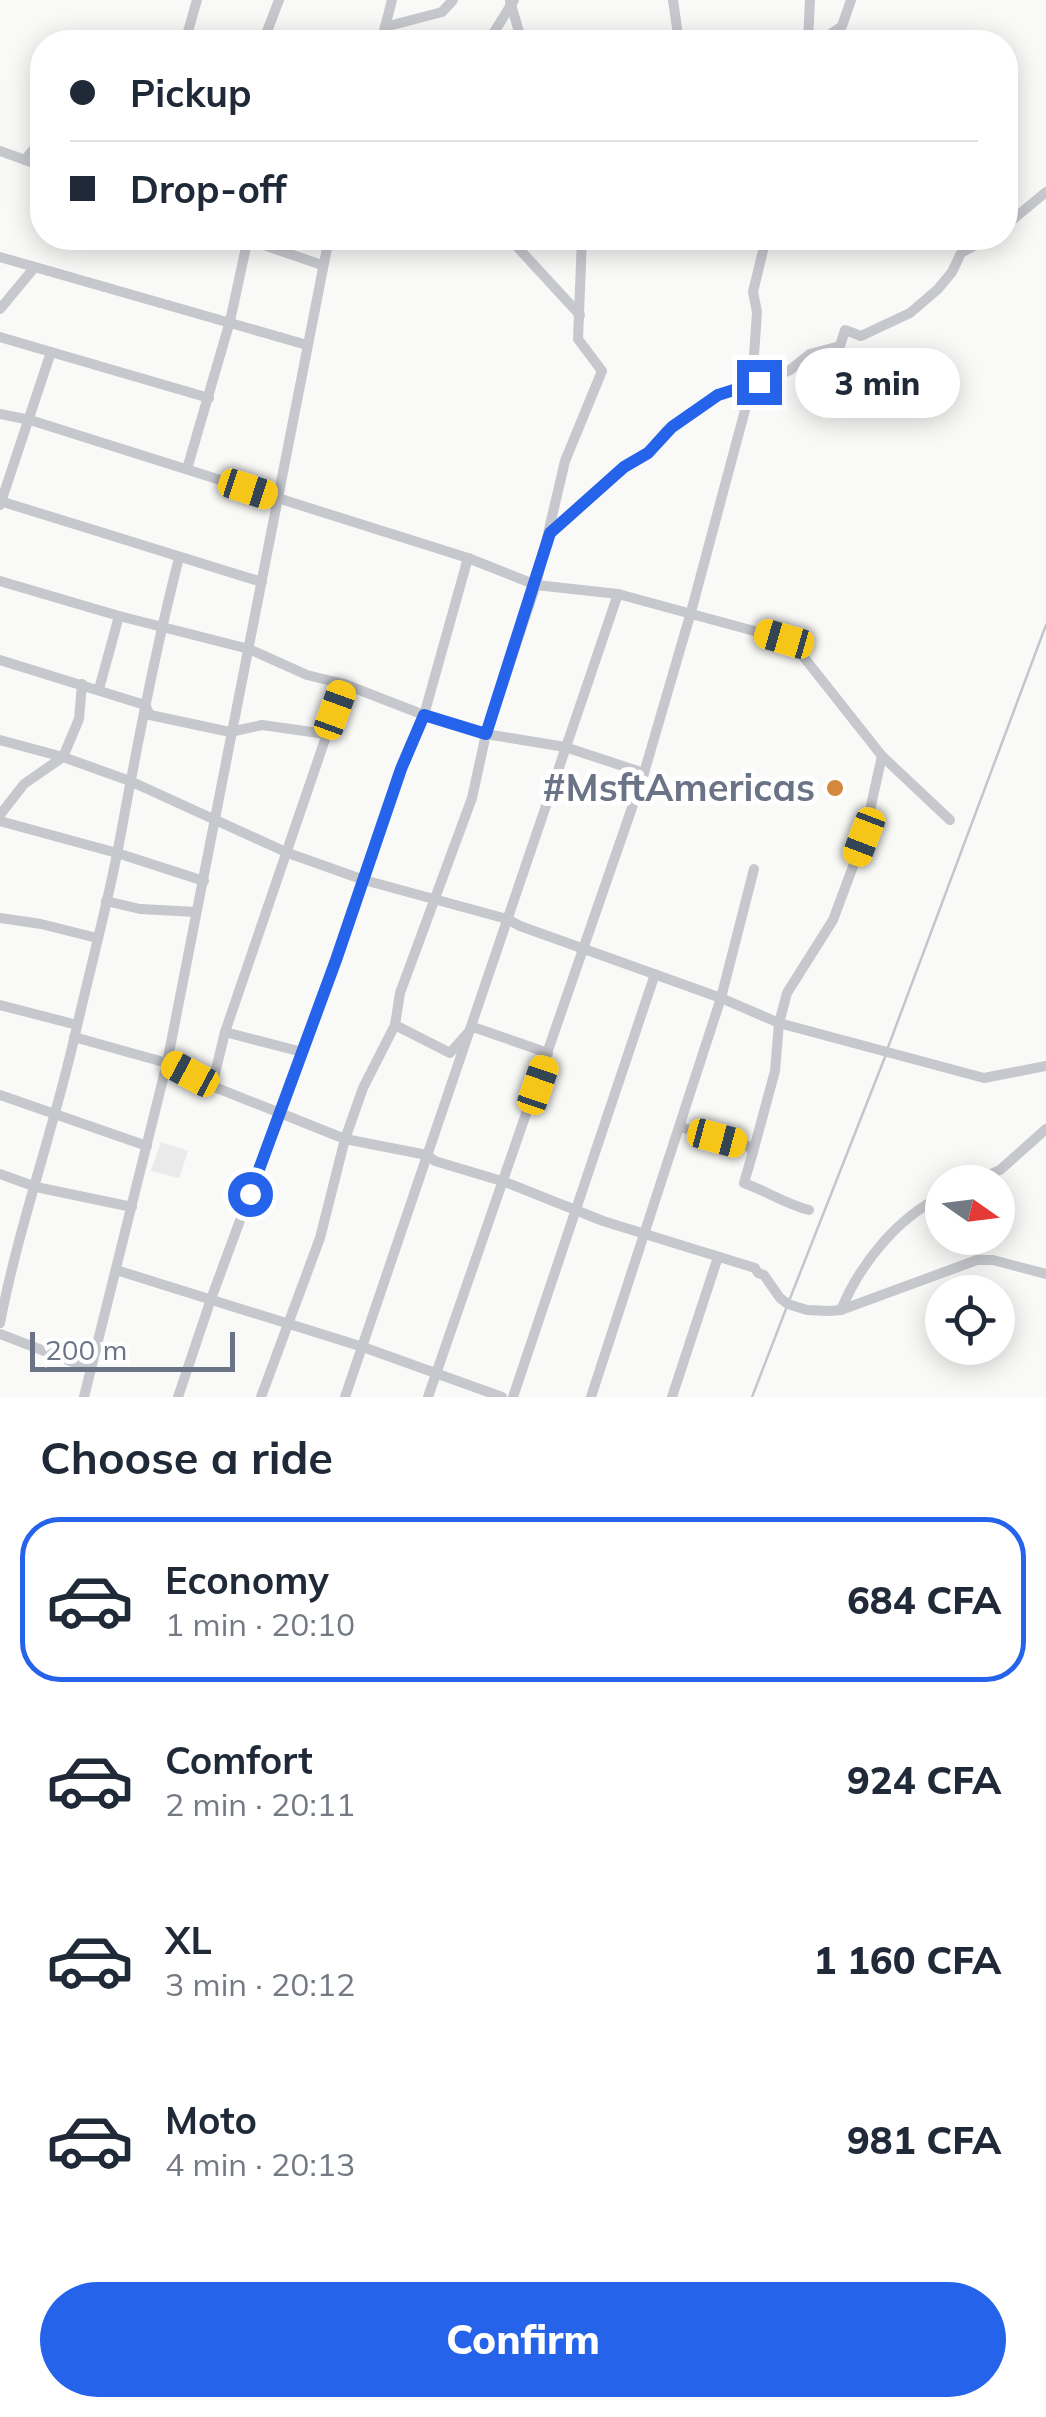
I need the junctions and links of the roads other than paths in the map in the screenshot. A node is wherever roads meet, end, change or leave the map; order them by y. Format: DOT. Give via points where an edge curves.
graph roads {
  1 [pos="197,0"];
  2 [pos="278,0"];
  3 [pos="392,0"];
  4 [pos="452,0"];
  5 [pos="672,0"];
  6 [pos="810,0"];
  7 [pos="851,0"];
  8 [pos="511,1"];
  9 [pos="385,27"];
  10 [pos="188,30"];
  11 [pos="267,30"];
  12 [pos="384,30"];
  13 [pos="495,30"];
  14 [pos="519,30"];
  15 [pos="677,30"];
  16 [pos="809,30"];
  17 [pos="836,30"];
  18 [pos="0,150"];
  19 [pos="30,154"];
  20 [pos="25,160"];
  21 [pos="30,162"];
  22 [pos="1046,192"];
  23 [pos="1018,215"];
  24 [pos="244,250"];
  25 [pos="280,250"];
  26 [pos="326,250"];
  27 [pos="520,250"];
  28 [pos="582,250"];
  29 [pos="763,250"];
  30 [pos="966,250"];
  31 [pos="0,258"];
  32 [pos="322,265"];
  33 [pos="34,268"];
  34 [pos="0,309"];
  35 [pos="580,315"];
  36 [pos="230,321"];
  37 [pos="0,337"];
  38 [pos="307,345"];
  39 [pos="51,352"];
  40 [pos="752,384"];
  41 [pos="209,398"];
  42 [pos="0,414"];
  43 [pos="30,420"];
  44 [pos="187,470"];
  45 [pos="278,499"];
  46 [pos="0,503"];
  47 [pos="550,533"];
  48 [pos="179,558"];
  49 [pos="468,558"];
  50 [pos="0,581"];
  51 [pos="262,582"];
  52 [pos="536,585"];
  53 [pos="618,594"];
  54 [pos="691,612"];
  55 [pos="118,616"];
  56 [pos="161,628"];
  57 [pos="249,649"];
  58 [pos="0,660"];
  59 [pos="82,684"];
  60 [pos="344,684"];
  61 [pos="99,689"];
  62 [pos="144,705"];
  63 [pos="424,715"];
  64 [pos="230,732"];
  65 [pos="326,734"];
  66 [pos="486,734"];
  67 [pos="0,740"];
  68 [pos="564,747"];
  69 [pos="882,756"];
  70 [pos="63,757"];
  71 [pos="644,773"];
  72 [pos="130,780"];
  73 [pos="0,818"];
  74 [pos="950,820"];
  75 [pos="216,821"];
  76 [pos="117,853"];
  77 [pos="288,853"];
  78 [pos="754,869"];
  79 [pos="364,880"];
  80 [pos="204,882"];
  81 [pos="436,900"];
  82 [pos="106,901"];
  83 [pos="196,912"];
  84 [pos="0,918"];
  85 [pos="507,919"];
  86 [pos="97,938"];
  87 [pos="583,949"];
  88 [pos="654,974"];
  89 [pos="720,998"];
  90 [pos="0,1005"];
  91 [pos="779,1023"];
  92 [pos="77,1024"];
  93 [pos="394,1025"];
  94 [pos="473,1027"];
  95 [pos="225,1032"];
  96 [pos="74,1037"];
  97 [pos="302,1052"];
  98 [pos="548,1052"];
  99 [pos="168,1063"];
  100 [pos="1046,1066"];
  101 [pos="212,1086"];
  102 [pos="0,1095"];
  103 [pos="55,1114"];
  104 [pos="280,1115"];
  105 [pos="680,1127"];
  106 [pos="1046,1129"];
  107 [pos="344,1138"];
  108 [pos="147,1146"];
  109 [pos="753,1152"];
  110 [pos="427,1155"];
  111 [pos="1006,1165"];
  112 [pos="0,1174"];
  113 [pos="505,1182"];
  114 [pos="36,1186"];
  115 [pos="925,1206"];
  116 [pos="132,1207"];
  117 [pos="576,1209"];
  118 [pos="809,1210"];
  119 [pos="646,1235"];
  120 [pos="0,1257"];
  121 [pos="718,1257"];
  122 [pos="12,1262"];
  123 [pos="116,1270"];
  124 [pos="1046,1274"];
  125 [pos="210,1299"];
  126 [pos="841,1310"];
  127 [pos="0,1322"];
  128 [pos="286,1326"];
  129 [pos="0,1334"];
  130 [pos="362,1347"];
  131 [pos="91,1368"];
  132 [pos="436,1372"];
  133 [pos="84,1397"];
  134 [pos="178,1397"];
  135 [pos="261,1397"];
  136 [pos="345,1397"];
  137 [pos="428,1397"];
  138 [pos="502,1397"];
  139 [pos="513,1397"];
  140 [pos="591,1397"];
  141 [pos="672,1397"];
  1 -- 10 [label="street"];
  2 -- 11 [label="street"];
  3 -- 9 [label="street"];
  4 -- 9 [label="street" via="442,12"];
  5 -- 15 [label="street"];
  6 -- 16 [label="street"];
  7 -- 17 [label="street"];
  8 -- 13 [label="street"];
  8 -- 14 [label="street"];
  9 -- 12 [label="street"];
  18 -- 20 [label="street"];
  19 -- 20 [label="street"];
  20 -- 21 [label="street"];
  22 -- 23 [label="street"];
  24 -- 36 [label="street"];
  25 -- 32 [label="street"];
  26 -- 32 [label="street"];
  27 -- 35 [label="street"];
  28 -- 35 [label="street"];
  29 -- 40 [label="street" via="753,292"];
  30 -- 40 [label="street" via="938,290 910,313 861,336 845,330 840,346"];
  31 -- 33 [label="street"];
  32 -- 38 [label="street"];
  33 -- 34 [label="street"];
  33 -- 36 [label="street"];
  35 -- 47 [label="street" via="578,339 602,371 565,461"];
  36 -- 38 [label="street"];
  36 -- 41 [label="street"];
  37 -- 39 [label="street"];
  38 -- 45 [label="street"];
  39 -- 41 [label="street"];
  39 -- 43 [label="street"];
  40 -- 47 [label="street" via="718,395 672,427"];
  40 -- 54 [label="street"];
  41 -- 44 [label="street"];
  42 -- 43 [label="street"];
  43 -- 44 [label="street"];
  43 -- 46 [label="street"];
  44 -- 45 [label="street"];
  45 -- 49 [label="street"];
  45 -- 51 [label="street"];
  46 -- 48 [label="street"];
  47 -- 52 [label="street"];
  48 -- 51 [label="street"];
  48 -- 56 [label="street"];
  49 -- 52 [label="street"];
  49 -- 63 [label="street"];
  50 -- 55 [label="street"];
  51 -- 57 [label="street"];
  52 -- 53 [label="street"];
  52 -- 66 [label="street"];
  53 -- 54 [label="street"];
  53 -- 68 [label="street"];
  54 -- 69 [label="street" via="790,642"];
  54 -- 71 [label="street"];
  55 -- 56 [label="street"];
  55 -- 61 [label="street"];
  56 -- 57 [label="street"];
  56 -- 62 [label="street"];
  57 -- 60 [label="street" via="307,676"];
  57 -- 64 [label="street"];
  58 -- 59 [label="street"];
  59 -- 61 [label="street"];
  59 -- 70 [label="street" via="79,719"];
  60 -- 63 [label="street"];
  60 -- 65 [label="street"];
  61 -- 62 [label="street"];
  62 -- 64 [label="street" via="150,714"];
  62 -- 72 [label="street"];
  63 -- 66 [label="street"];
  63 -- 79 [label="street"];
  64 -- 65 [label="street" via="262,725"];
  64 -- 75 [label="street"];
  65 -- 77 [label="street"];
  66 -- 68 [label="street"];
  66 -- 81 [label="street" via="472,798"];
  67 -- 70 [label="street"];
  68 -- 71 [label="street"];
  68 -- 85 [label="street"];
  69 -- 74 [label="street"];
  69 -- 91 [label="street" via="864,837 833,920 786,993"];
  70 -- 72 [label="street"];
  70 -- 73 [label="street" via="24,784"];
  71 -- 87 [label="street"];
  72 -- 75 [label="street"];
  72 -- 76 [label="street"];
  73 -- 76 [label="street"];
  75 -- 77 [label="street"];
  75 -- 80 [label="street"];
  76 -- 80 [label="street"];
  76 -- 82 [label="street"];
  77 -- 79 [label="street"];
  77 -- 95 [label="street"];
  78 -- 89 [label="street"];
  79 -- 81 [label="street"];
  79 -- 97 [label="street"];
  80 -- 83 [label="street"];
  81 -- 85 [label="street"];
  81 -- 93 [label="street"];
  82 -- 83 [label="street"];
  82 -- 86 [label="street"];
  83 -- 99 [label="street"];
  84 -- 86 [label="street"];
  85 -- 87 [label="street"];
  85 -- 94 [label="street"];
  86 -- 92 [label="street"];
  87 -- 88 [label="street"];
  87 -- 98 [label="street"];
  88 -- 89 [label="street"];
  88 -- 117 [label="street"];
  89 -- 91 [label="street"];
  89 -- 105 [label="street"];
  90 -- 92 [label="street"];
  91 -- 100 [label="street" via="984,1078"];
  91 -- 109 [label="street" via="775,1071"];
  92 -- 96 [label="street"];
  93 -- 94 [label="street" via="450,1053"];
  93 -- 107 [label="street"];
  94 -- 98 [label="street"];
  94 -- 110 [label="street"];
  95 -- 97 [label="street"];
  95 -- 101 [label="street"];
  96 -- 99 [label="street"];
  96 -- 103 [label="street"];
  97 -- 104 [label="street"];
  98 -- 113 [label="street"];
  99 -- 101 [label="street"];
  99 -- 108 [label="street"];
  101 -- 104 [label="street"];
  102 -- 103 [label="street"];
  103 -- 108 [label="street"];
  103 -- 114 [label="street"];
  104 -- 107 [label="street"];
  104 -- 125 [label="street"];
  105 -- 109 [label="street"];
  105 -- 119 [label="street"];
  106 -- 111 [label="street"];
  107 -- 110 [label="street"];
  107 -- 128 [label="street" via="320,1238"];
  108 -- 116 [label="street"];
  109 -- 118 [label="street" via="744,1183"];
  110 -- 113 [label="street"];
  110 -- 130 [label="street"];
  112 -- 114 [label="street"];
  113 -- 117 [label="street"];
  113 -- 132 [label="street"];
  114 -- 116 [label="street"];
  114 -- 122 [label="street"];
  115 -- 126 [label="street" via="878,1246"];
  116 -- 123 [label="street"];
  117 -- 119 [label="street"];
  117 -- 139 [label="street"];
  119 -- 121 [label="street"];
  119 -- 140 [label="street"];
  120 -- 122 [label="street"];
  121 -- 126 [label="street" via="754,1268 788,1304"];
  121 -- 141 [label="street"];
  122 -- 127 [label="street"];
  123 -- 125 [label="street"];
  123 -- 131 [label="street"];
  124 -- 126 [label="street" via="978,1260"];
  125 -- 128 [label="street"];
  125 -- 134 [label="street"];
  128 -- 130 [label="street"];
  128 -- 135 [label="street"];
  129 -- 131 [label="street"];
  130 -- 132 [label="street"];
  130 -- 136 [label="street"];
  131 -- 133 [label="street"];
  132 -- 137 [label="street"];
  132 -- 138 [label="street"];
}
